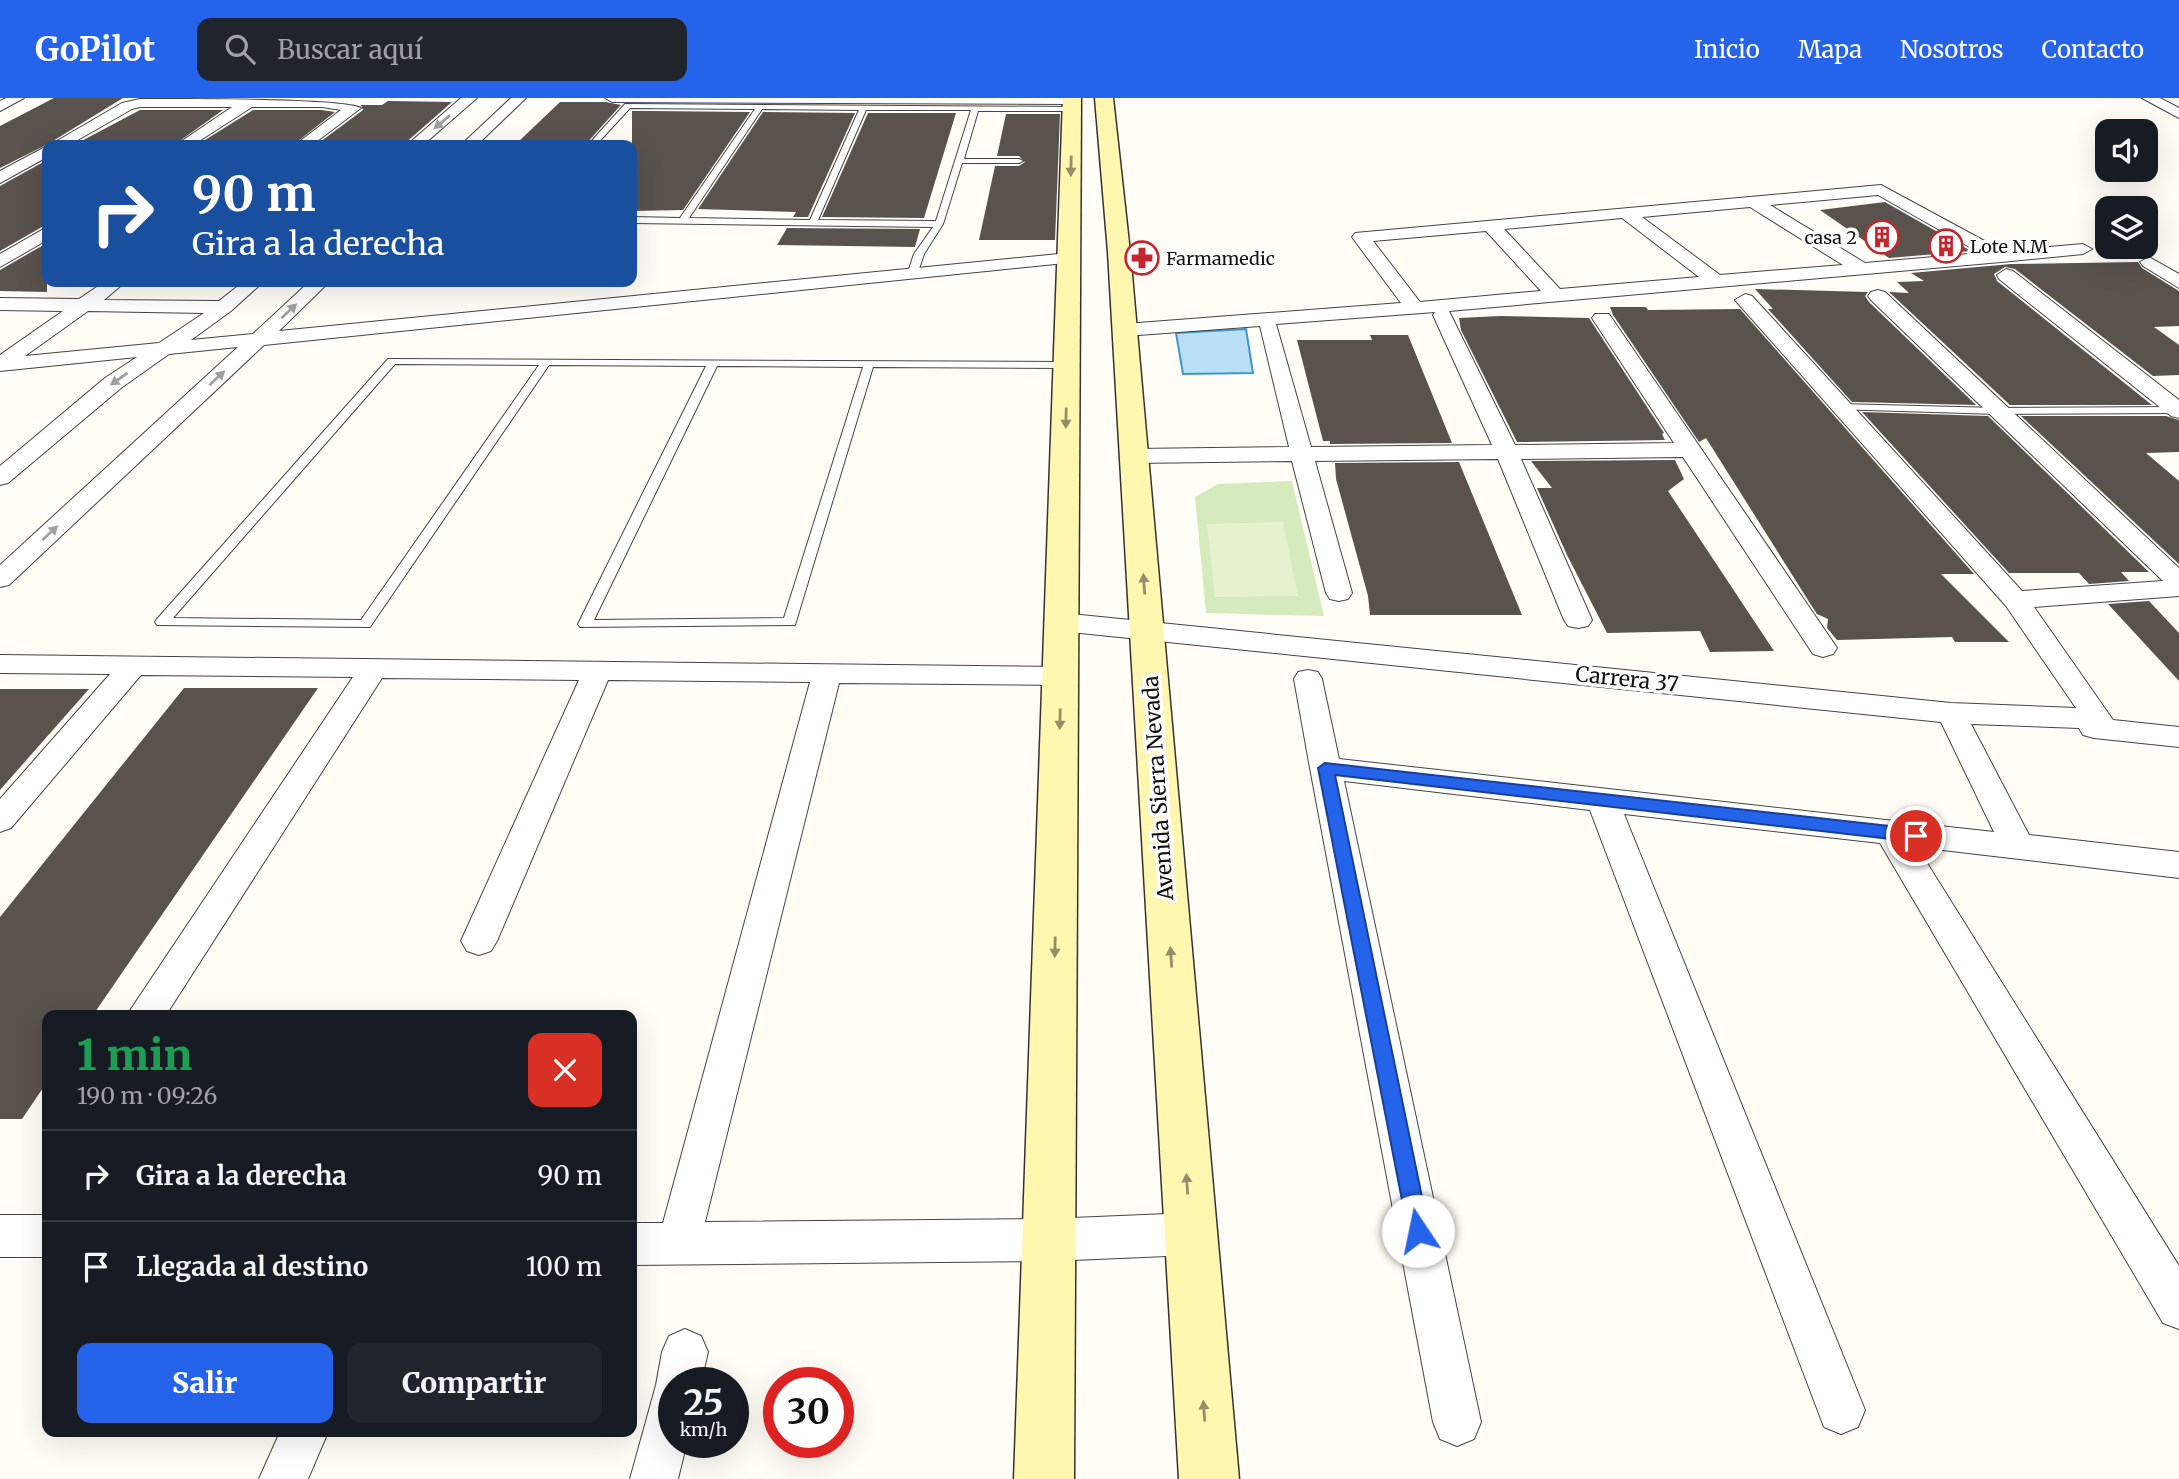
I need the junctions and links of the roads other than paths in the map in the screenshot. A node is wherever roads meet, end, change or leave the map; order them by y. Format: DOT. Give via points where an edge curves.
graph roads {
  1 [pos="17,98"];
  2 [pos="470,98"];
  3 [pos="519,98"];
  4 [pos="612,98"];
  5 [pos="2149,98"];
  6 [pos="1080,101"];
  7 [pos="249,103"];
  8 [pos="0,107"];
  9 [pos="760,107"];
  10 [pos="864,107"];
  11 [pos="976,107"];
  12 [pos="2179,114"];
  13 [pos="67,140"];
  14 [pos="191,140"];
  15 [pos="310,140"];
  16 [pos="420,140"];
  17 [pos="473,140"];
  18 [pos="597,140"];
  19 [pos="42,154"];
  20 [pos="960,161"];
  21 [pos="1019,161"];
  22 [pos="0,178"];
  23 [pos="1752,201"];
  24 [pos="1626,213"];
  25 [pos="637,220"];
  26 [pos="683,220"];
  27 [pos="813,222"];
  28 [pos="939,224"];
  29 [pos="1490,225"];
  30 [pos="42,235"];
  31 [pos="2083,249"];
  32 [pos="1069,258"];
  33 [pos="0,262"];
  34 [pos="2149,262"];
  35 [pos="2004,266"];
  36 [pos="1864,270"];
  37 [pos="912,275"];
  38 [pos="1716,281"];
  39 [pos="2179,282"];
  40 [pos="109,287"];
  41 [pos="248,287"];
  42 [pos="315,287"];
  43 [pos="1555,295"];
  44 [pos="1878,296"];
  45 [pos="1745,300"];
  46 [pos="0,304"];
  47 [pos="1415,308"];
  48 [pos="77,311"];
  49 [pos="217,312"];
  50 [pos="1443,315"];
  51 [pos="0,316"];
  52 [pos="1602,318"];
  53 [pos="1268,328"];
  54 [pos="1125,330"];
  55 [pos="257,340"];
  56 [pos="168,347"];
  57 [pos="546,362"];
  58 [pos="713,363"];
  59 [pos="869,364"];
  60 [pos="0,365"];
  61 [pos="1067,365"];
  62 [pos="1839,407"];
  63 [pos="2178,410"];
  64 [pos="1998,411"];
  65 [pos="1689,450"];
  66 [pos="1507,453"];
  67 [pos="1301,454"];
  68 [pos="1134,456"];
  69 [pos="0,478"];
  70 [pos="0,579"];
  71 [pos="2179,585"];
  72 [pos="1339,593"];
  73 [pos="2015,600"];
  74 [pos="1578,620"];
  75 [pos="1061,622"];
  76 [pos="1147,629"];
  77 [pos="1823,648"];
  78 [pos="0,664"];
  79 [pos="132,667"];
  80 [pos="373,669"];
  81 [pos="597,672"];
  82 [pos="827,674"];
  83 [pos="1060,676"];
  84 [pos="1308,679"];
  85 [pos="1951,713"];
  86 [pos="2099,719"];
  87 [pos="2179,737"];
  88 [pos="1325,768"];
  89 [pos="1602,800"];
  90 [pos="0,820"];
  91 [pos="1891,833"];
  92 [pos="2018,847"];
  93 [pos="2179,865"];
  94 [pos="479,941"];
  95 [pos="149,1010"];
  96 [pos="1191,1234"];
  97 [pos="0,1236"];
  98 [pos="42,1236"];
  99 [pos="1049,1240"];
  100 [pos="637,1244"];
  101 [pos="678,1245"];
  102 [pos="2179,1307"];
  103 [pos="1841,1410"];
  104 [pos="1457,1422"];
  105 [pos="302,1437"];
  106 [pos="659,1458"];
  107 [pos="283,1479"];
  108 [pos="654,1479"];
  109 [pos="1044,1479"];
  110 [pos="1209,1479"];
  1 -- 8 [label="street"];
  2 -- 16 [label="street, one-way"];
  3 -- 17 [label="street"];
  4 -- 6 [label="street"];
  5 -- 12 [label="street"];
  6 -- 11 [label="lane"];
  6 -- 32 [label="main road, one-way"];
  6 -- 54 [label="main road, Avenida Sierra Nevada"];
  7 -- 13 [label="street" via="140,103"];
  7 -- 14 [label="street"];
  7 -- 15 [label="street" via="354,108"];
  9 -- 10 [label="lane"];
  9 -- 18 [label="lane" via="628,106"];
  9 -- 26 [label="lane"];
  10 -- 11 [label="lane"];
  10 -- 27 [label="lane"];
  11 -- 20 [label="lane"];
  19 -- 22 [label="street"];
  20 -- 21 [label="lane"];
  20 -- 28 [label="lane"];
  23 -- 24 [label="street"];
  23 -- 35 [label="street" via="1881,190"];
  23 -- 36 [label="street"];
  24 -- 29 [label="street"];
  24 -- 38 [label="street"];
  25 -- 26 [label="lane"];
  26 -- 27 [label="lane"];
  27 -- 28 [label="lane"];
  28 -- 37 [label="lane" via="919,254"];
  29 -- 43 [label="street"];
  29 -- 47 [label="street" via="1361,237"];
  30 -- 33 [label="street"];
  31 -- 35 [label="street"];
  32 -- 37 [label="street"];
  32 -- 61 [label="main road"];
  34 -- 39 [label="street"];
  35 -- 36 [label="street"];
  35 -- 63 [label="street"];
  36 -- 38 [label="street"];
  37 -- 55 [label="street"];
  38 -- 43 [label="street"];
  40 -- 48 [label="street"];
  41 -- 49 [label="street"];
  55 -- 42 [label="street, one-way"];
  43 -- 47 [label="street"];
  44 -- 64 [label="street"];
  45 -- 62 [label="street"];
  46 -- 48 [label="street"];
  47 -- 54 [label="street"];
  48 -- 49 [label="street"];
  48 -- 51 [label="street"];
  48 -- 60 [label="street"];
  49 -- 56 [label="street"];
  50 -- 66 [label="street"];
  52 -- 65 [label="street"];
  53 -- 67 [label="street"];
  54 -- 68 [label="main road, Avenida Sierra Nevada"];
  55 -- 56 [label="street"];
  70 -- 55 [label="street, one-way"];
  56 -- 60 [label="street"];
  56 -- 69 [label="street, one-way" via="113,383"];
  57 -- 57 [label="lane" via="365,624 162,622 392,361"];
  57 -- 58 [label="lane"];
  58 -- 59 [label="lane"];
  58 -- 59 [label="lane" via="585,624 790,622"];
  59 -- 61 [label="lane"];
  61 -- 75 [label="main road, one-way"];
  62 -- 64 [label="lane"];
  62 -- 73 [label="street"];
  63 -- 64 [label="lane"];
  64 -- 71 [label="street"];
  65 -- 66 [label="street"];
  65 -- 77 [label="street"];
  66 -- 67 [label="street"];
  66 -- 74 [label="street"];
  67 -- 68 [label="street"];
  67 -- 72 [label="street"];
  76 -- 68 [label="main road, Avenida Sierra Nevada, one-way"];
  71 -- 73 [label="street"];
  73 -- 86 [label="street"];
  75 -- 76 [label="street, Carrera 37"];
  75 -- 83 [label="main road"];
  76 -- 85 [label="street, Carrera 37"];
  96 -- 76 [label="main road, Avenida Sierra Nevada, one-way"];
  78 -- 79 [label="street"];
  79 -- 80 [label="street"];
  79 -- 90 [label="street"];
  80 -- 81 [label="street"];
  80 -- 95 [label="street"];
  81 -- 82 [label="street"];
  81 -- 94 [label="street"];
  82 -- 83 [label="street"];
  82 -- 101 [label="street"];
  83 -- 99 [label="main road, one-way"];
  84 -- 88 [label="street"];
  85 -- 86 [label="street, Carrera 37"];
  85 -- 92 [label="street"];
  86 -- 87 [label="street, Carrera 37" via="2094,728"];
  88 -- 89 [label="street"];
  88 -- 104 [label="street"];
  89 -- 91 [label="street"];
  89 -- 103 [label="street"];
  91 -- 92 [label="street"];
  91 -- 102 [label="street"];
  92 -- 93 [label="street"];
  96 -- 99 [label="street"];
  110 -- 96 [label="main road, Avenida Sierra Nevada, one-way"];
  97 -- 98 [label="street"];
  99 -- 101 [label="street"];
  99 -- 109 [label="main road"];
  100 -- 101 [label="street"];
  105 -- 107 [label="street"];
  106 -- 108 [label="street"];
}
